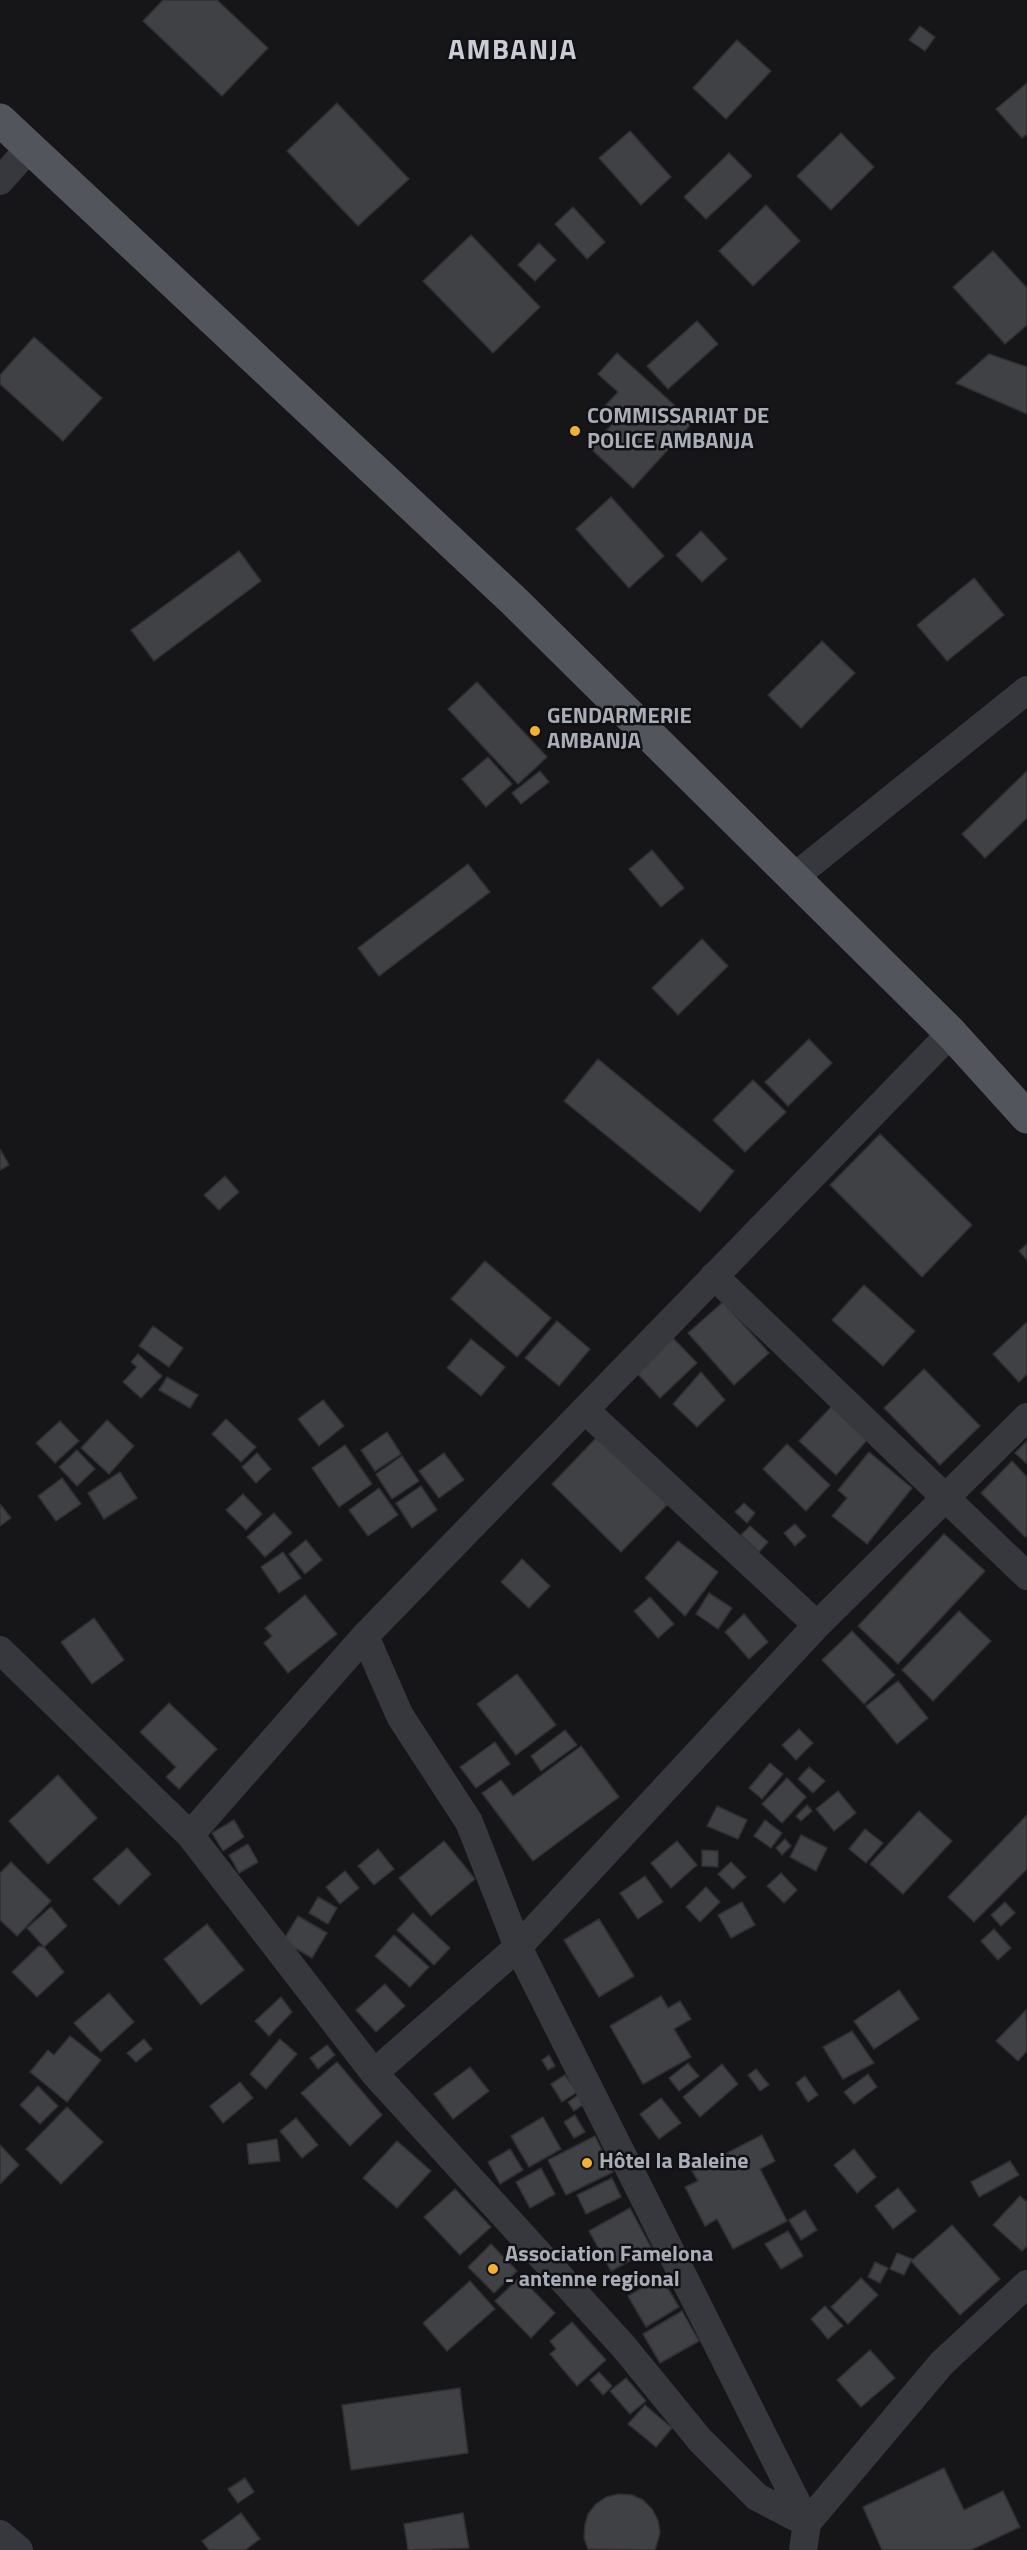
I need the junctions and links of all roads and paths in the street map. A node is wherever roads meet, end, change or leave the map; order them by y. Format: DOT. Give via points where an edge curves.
graph roads {
  1 [pos="0,120"];
  2 [pos="30,147"];
  3 [pos="0,181"];
  4 [pos="1027,690"];
  5 [pos="793,878"];
  6 [pos="951,1033"];
  7 [pos="1027,1117"];
  8 [pos="714,1276"];
  9 [pos="585,1410"];
  10 [pos="1027,1417"];
  11 [pos="946,1499"];
  12 [pos="1027,1576"];
  13 [pos="817,1625"];
  14 [pos="365,1636"];
  15 [pos="0,1650"];
  16 [pos="190,1835"];
  17 [pos="518,1947"];
  18 [pos="374,2073"];
  19 [pos="1027,2284"];
  20 [pos="0,2534"];
  21 [pos="805,2537"];
  22 [pos="19,2550"];
  1 -- 2 [label="main road"];
  2 -- 3 [label="street"];
  2 -- 5 [label="main road" via="514,601"];
  4 -- 5 [label="street"];
  5 -- 6 [label="main road"];
  6 -- 7 [label="main road"];
  6 -- 8 [label="street"];
  8 -- 9 [label="street"];
  8 -- 11 [label="street"];
  9 -- 13 [label="street"];
  9 -- 14 [label="street"];
  10 -- 11 [label="street"];
  11 -- 12 [label="street"];
  11 -- 13 [label="street"];
  13 -- 17 [label="street"];
  14 -- 16 [label="street"];
  14 -- 17 [label="street" via="400,1716 469,1822"];
  15 -- 16 [label="street"];
  16 -- 18 [label="street"];
  17 -- 18 [label="street"];
  17 -- 21 [label="street"];
  18 -- 21 [label="street" via="624,2347 700,2440 757,2497"];
  19 -- 21 [label="street" via="942,2363"];
  20 -- 22 [label="street"];
}
